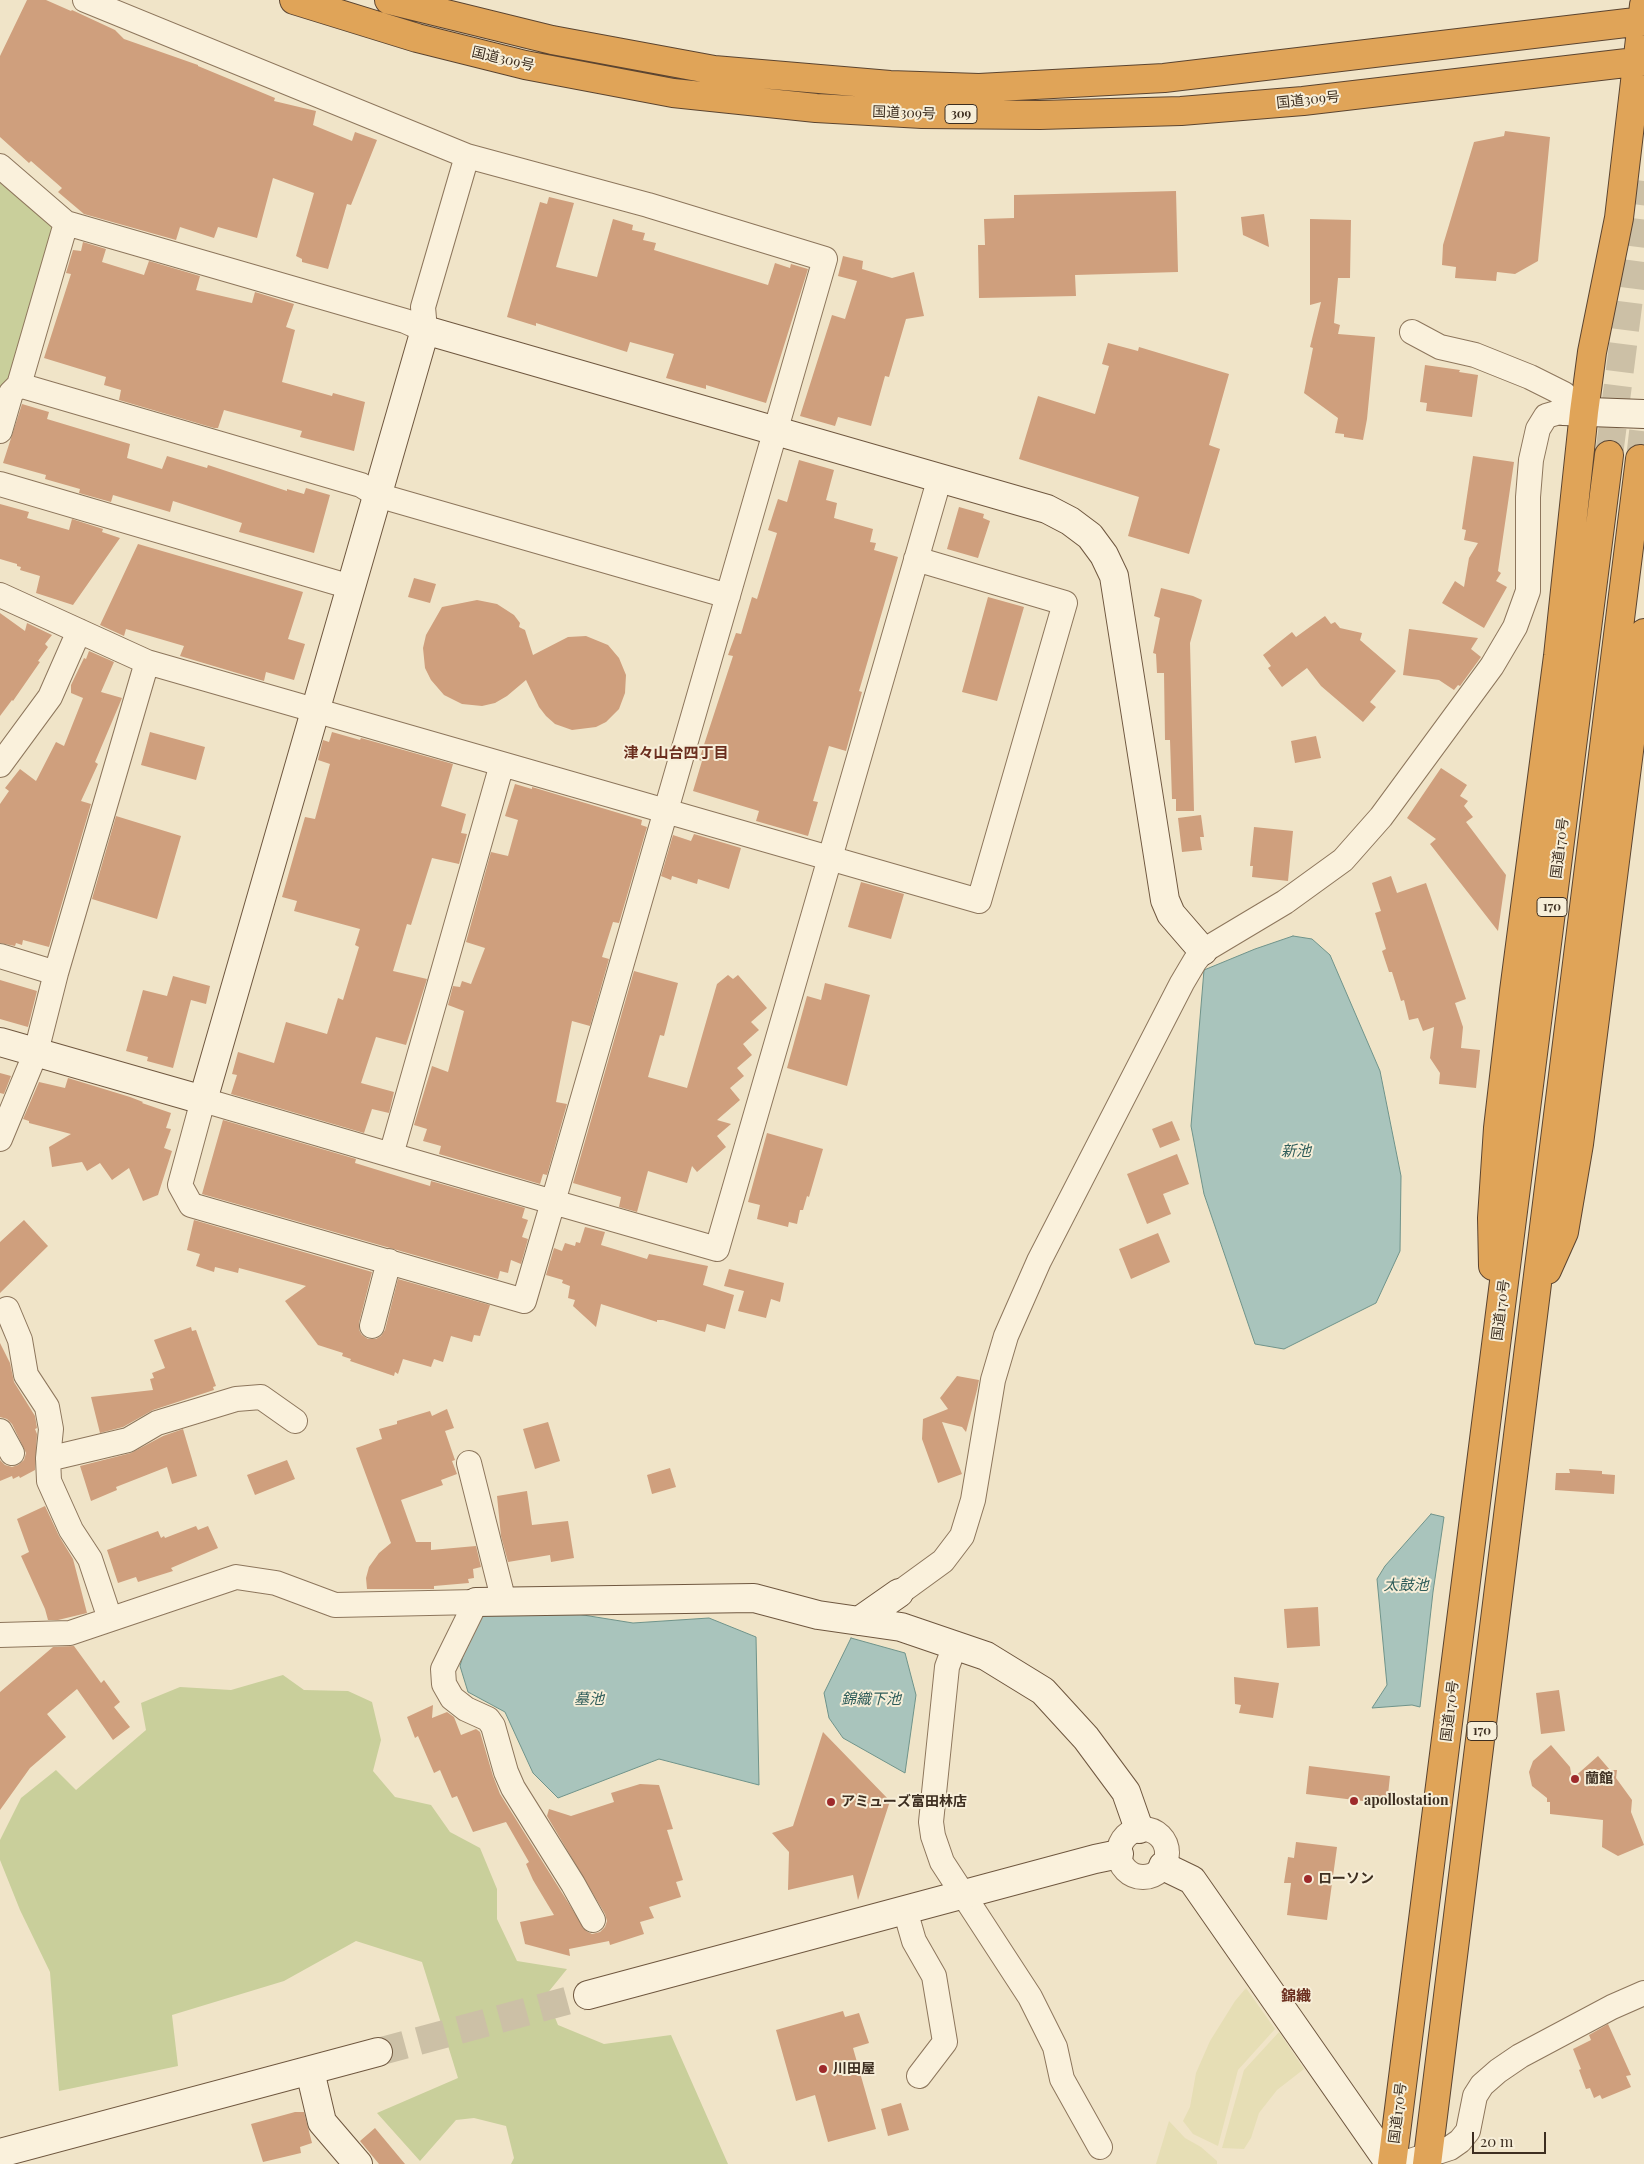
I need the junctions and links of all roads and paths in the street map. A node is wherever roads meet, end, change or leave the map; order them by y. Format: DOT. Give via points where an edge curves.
graph roads {
  1 [pos="85,0"];
  2 [pos="294,0"];
  3 [pos="389,0"];
  4 [pos="1644,16"];
  5 [pos="1641,62"];
  6 [pos="467,156"];
  7 [pos="0,166"];
  8 [pos="66,224"];
  9 [pos="425,330"];
  10 [pos="1412,332"];
  11 [pos="19,385"];
  12 [pos="1573,411"];
  13 [pos="1644,414"];
  14 [pos="776,430"];
  15 [pos="0,431"];
  16 [pos="1610,455"];
  17 [pos="1640,459"];
  18 [pos="940,477"];
  19 [pos="0,484"];
  20 [pos="377,495"];
  21 [pos="916,559"];
  22 [pos="351,587"];
  23 [pos="0,595"];
  24 [pos="728,596"];
  25 [pos="79,631"];
  26 [pos="1644,633"];
  27 [pos="147,662"];
  28 [pos="315,710"];
  29 [pos="502,764"];
  30 [pos="0,765"];
  31 [pos="666,812"];
  32 [pos="829,859"];
  33 [pos="1203,951"];
  34 [pos="0,956"];
  35 [pos="56,973"];
  36 [pos="0,1042"];
  37 [pos="36,1052"];
  38 [pos="203,1100"];
  39 [pos="0,1139"];
  40 [pos="391,1155"];
  41 [pos="553,1202"];
  42 [pos="388,1262"];
  43 [pos="1536,1297"];
  44 [pos="7,1309"];
  45 [pos="372,1326"];
  46 [pos="1495,1360"];
  47 [pos="295,1420"];
  48 [pos="0,1431"];
  49 [pos="12,1453"];
  50 [pos="48,1459"];
  51 [pos="470,1463"];
  52 [pos="899,1593"];
  53 [pos="476,1602"];
  54 [pos="504,1602"];
  55 [pos="110,1619"];
  56 [pos="859,1621"];
  57 [pos="0,1634"];
  58 [pos="955,1645"];
  59 [pos="1139,1829"];
  60 [pos="1119,1854"];
  61 [pos="1163,1866"];
  62 [pos="963,1894"];
  63 [pos="905,1910"];
  64 [pos="593,1920"];
  65 [pos="1644,1993"];
  66 [pos="588,1995"];
  67 [pos="378,2052"];
  68 [pos="310,2071"];
  69 [pos="919,2076"];
  70 [pos="1100,2147"];
  71 [pos="0,2153"];
  72 [pos="1428,2159"];
  73 [pos="358,2164"];
  74 [pos="1391,2164"];
  75 [pos="1401,2164"];
  1 -- 6 [label="street"];
  2 -- 5 [label="highway, 国道309号 / 309" via="416,38 525,65 673,93 816,108 922,114 1181,111 1303,101"];
  3 -- 4 [label="highway, 国道309号 / 309" via="552,40 714,70 890,85 979,88 1164,78"];
  4 -- 5 [label="highway"];
  5 -- 12 [label="highway" via="1620,218 1592,352"];
  6 -- 9 [label="street" via="424,307"];
  6 -- 14 [label="street" via="648,205 825,259"];
  7 -- 8 [label="street"];
  8 -- 9 [label="street" via="405,321"];
  8 -- 11 [label="street"];
  9 -- 14 [label="street"];
  9 -- 20 [label="street"];
  10 -- 12 [label="street" via="1440,347 1475,355 1530,377 1564,394"];
  11 -- 15 [label="street" via="11,393"];
  11 -- 20 [label="street" via="361,485"];
  12 -- 13 [label="street"];
  12 -- 33 [label="street" via="1546,416 1538,429 1530,460 1528,591 1515,627 1492,666 1381,817 1343,860 1285,902"];
  12 -- 46 [label="highway" via="1558,656 1498,1128 1492,1218"];
  14 -- 18 [label="street"];
  14 -- 24 [label="street"];
  16 -- 46 [label="highway, 国道170号 / 170"];
  17 -- 43 [label="highway, 170"];
  18 -- 21 [label="street"];
  18 -- 33 [label="street" via="1047,509 1090,536 1104,555 1114,576 1119,601 1165,900 1171,914"];
  19 -- 22 [label="street"];
  20 -- 22 [label="street"];
  20 -- 24 [label="street"];
  21 -- 32 [label="street"];
  21 -- 32 [label="street" via="1064,603 979,901"];
  22 -- 28 [label="street"];
  23 -- 25 [label="street"];
  24 -- 31 [label="street"];
  25 -- 27 [label="street"];
  25 -- 30 [label="street" via="50,697"];
  26 -- 43 [label="highway" via="1579,1144 1564,1232"];
  27 -- 28 [label="street"];
  27 -- 35 [label="street"];
  28 -- 29 [label="street"];
  28 -- 38 [label="street"];
  29 -- 31 [label="street"];
  29 -- 40 [label="street"];
  31 -- 32 [label="street"];
  31 -- 41 [label="street"];
  32 -- 41 [label="street" via="717,1250"];
  33 -- 52 [label="street" via="1182,983 1048,1244 1006,1336 993,1380 973,1500 962,1536 943,1561"];
  34 -- 35 [label="street"];
  35 -- 37 [label="street"];
  36 -- 37 [label="street"];
  37 -- 38 [label="street"];
  37 -- 39 [label="street"];
  38 -- 40 [label="street"];
  38 -- 42 [label="street" via="180,1185 191,1204"];
  40 -- 41 [label="street"];
  41 -- 42 [label="street" via="524,1301"];
  42 -- 45 [label="street"];
  43 -- 72 [label="highway, 170"];
  44 -- 50 [label="street" via="20,1340 26,1375 47,1408 51,1429"];
  46 -- 74 [label="highway, 国道170号 / 170"];
  47 -- 50 [label="street" via="261,1397 236,1399 157,1423 128,1440"];
  48 -- 49 [label="street"];
  50 -- 55 [label="street" via="49,1481 71,1530 90,1559"];
  51 -- 54 [label="street"];
  52 -- 56 [label="street"];
  53 -- 54 [label="street"];
  53 -- 55 [label="street" via="335,1605 276,1583 236,1576"];
  53 -- 64 [label="street" via="444,1669 444,1684 452,1698 493,1726 513,1788"];
  54 -- 56 [label="street" via="754,1598 818,1615"];
  55 -- 57 [label="street" via="70,1633"];
  56 -- 58 [label="street" via="901,1627"];
  58 -- 59 [label="street" via="986,1656 1043,1691 1086,1738 1126,1792"];
  58 -- 62 [label="street" via="947,1667 931,1822 942,1862"];
  59 -- 60 [label="street" via="1122,1840"];
  59 -- 61 [label="street" via="1154,1831 1165,1843 1167,1859"];
  60 -- 61 [label="street" via="1124,1868 1136,1876 1152,1875"];
  60 -- 62 [label="street"];
  61 -- 74 [label="street" via="1192,1880"];
  62 -- 63 [label="street"];
  62 -- 70 [label="street" via="1030,1997 1055,2047 1062,2079"];
  63 -- 66 [label="street"];
  63 -- 69 [label="street" via="914,1941 934,1976 945,2042"];
  65 -- 72 [label="street" via="1536,2047 1498,2071 1475,2096 1468,2131 1450,2148"];
  67 -- 68 [label="street"];
  68 -- 71 [label="street"];
  68 -- 73 [label="street" via="322,2122"];
  72 -- 75 [label="street"];
}
